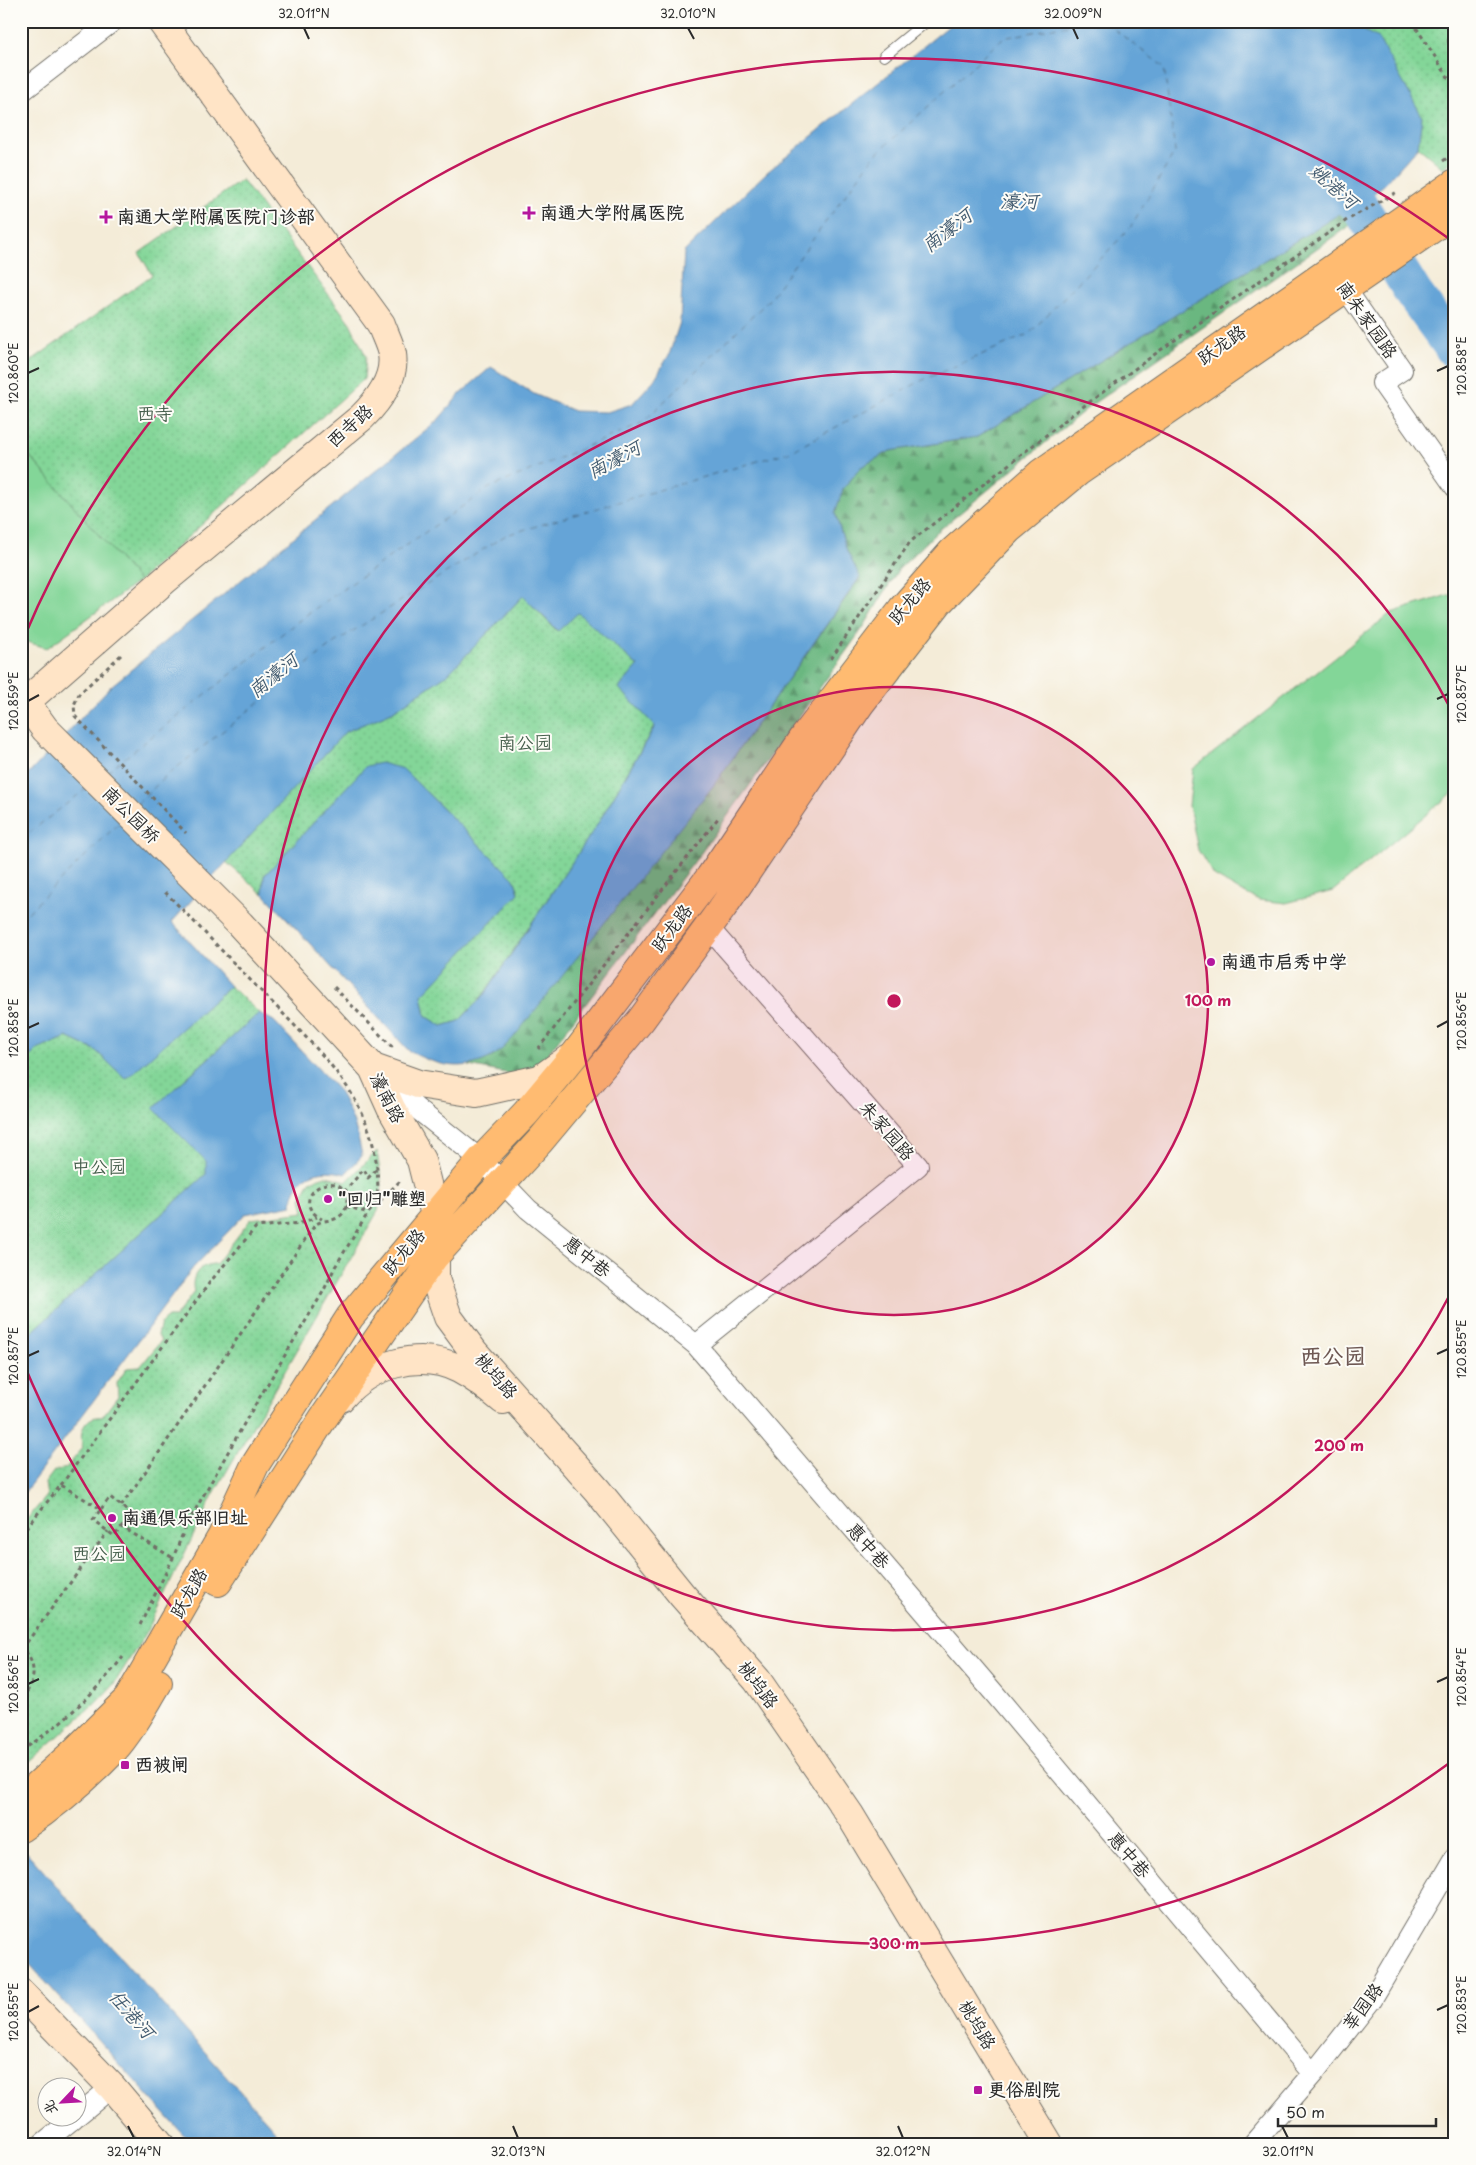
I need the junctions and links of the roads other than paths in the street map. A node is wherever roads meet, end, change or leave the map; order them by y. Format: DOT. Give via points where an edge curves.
graph roads {
  1 [pos="113,21"];
  2 [pos="161,21"];
  3 [pos="927,21"];
  4 [pos="884,56"];
  5 [pos="21,92"];
  6 [pos="1455,183"];
  7 [pos="1455,213"];
  8 [pos="1422,221"];
  9 [pos="1349,271"];
  10 [pos="1455,487"];
  11 [pos="23,702"];
  12 [pos="240,924"];
  13 [pos="708,927"];
  14 [pos="576,1054"];
  15 [pos="373,1068"];
  16 [pos="482,1160"];
  17 [pos="502,1184"];
  18 [pos="435,1215"];
  19 [pos="434,1257"];
  20 [pos="696,1345"];
  21 [pos="322,1420"];
  22 [pos="548,1435"];
  23 [pos="26,1815"];
  24 [pos="1455,1858"];
  25 [pos="21,1993"];
  26 [pos="1313,2074"];
  27 [pos="112,2087"];
  28 [pos="88,2107"];
  29 [pos="62,2128"];
  30 [pos="42,2144"];
  31 [pos="160,2144"];
  32 [pos="1049,2144"];
  33 [pos="1253,2144"];
  1 -- 5 [label="street"];
  2 -- 11 [label="street, 西寺路" via="381,324 392,354 392,371 378,400 362,417"];
  3 -- 4 [label="lane"];
  6 -- 8 [label="main road, 跃龙路"];
  7 -- 8 [label="main road, 跃龙路"];
  8 -- 9 [label="main road, 跃龙路"];
  9 -- 10 [label="street, 南朱家园路" via="1402,370 1382,383"];
  9 -- 13 [label="main road, 跃龙路" via="1078,472 1008,530 971,566 860,704"];
  9 -- 14 [label="main road, 跃龙路" via="1041,473 952,552 902,609 805,736 710,877"];
  11 -- 12 [label="street, 南公园桥" via="45,729"];
  12 -- 15 [label="street, 濠南路"];
  13 -- 17 [label="main road, 跃龙路" via="641,1020"];
  13 -- 20 [label="street, 朱家园路" via="918,1166"];
  14 -- 15 [label="street" via="540,1079 476,1093 418,1084"];
  14 -- 16 [label="main road, 跃龙路"];
  15 -- 16 [label="street, 惠中巷" via="416,1108"];
  15 -- 18 [label="street, 濠南路" via="391,1108 421,1160"];
  16 -- 17 [label="street, 惠中巷"];
  16 -- 18 [label="main road, 跃龙路"];
  17 -- 19 [label="main road, 跃龙路"];
  17 -- 20 [label="street, 惠中巷" via="528,1209"];
  18 -- 19 [label="street, 濠南路"];
  18 -- 23 [label="main road, 跃龙路" via="350,1317 255,1465 222,1536 128,1699 73,1753"];
  19 -- 21 [label="main road, 跃龙路"];
  19 -- 22 [label="street, 桃坞路" via="435,1279 448,1316 474,1352"];
  20 -- 26 [label="street, 惠中巷" via="994,1693"];
  21 -- 22 [label="street" via="350,1386 373,1372 400,1361 428,1361 458,1369"];
  21 -- 23 [label="main road, 跃龙路" via="237,1550 138,1716 114,1750 70,1790"];
  22 -- 32 [label="street, 桃坞路" via="757,1680 850,1815"];
  24 -- 26 [label="street, 莘园路" via="1372,1999"];
  25 -- 27 [label="street"];
  26 -- 33 [label="street, 莘园路"];
  27 -- 28 [label="street"];
  27 -- 31 [label="street"];
  29 -- 30 [label="street"];
}
